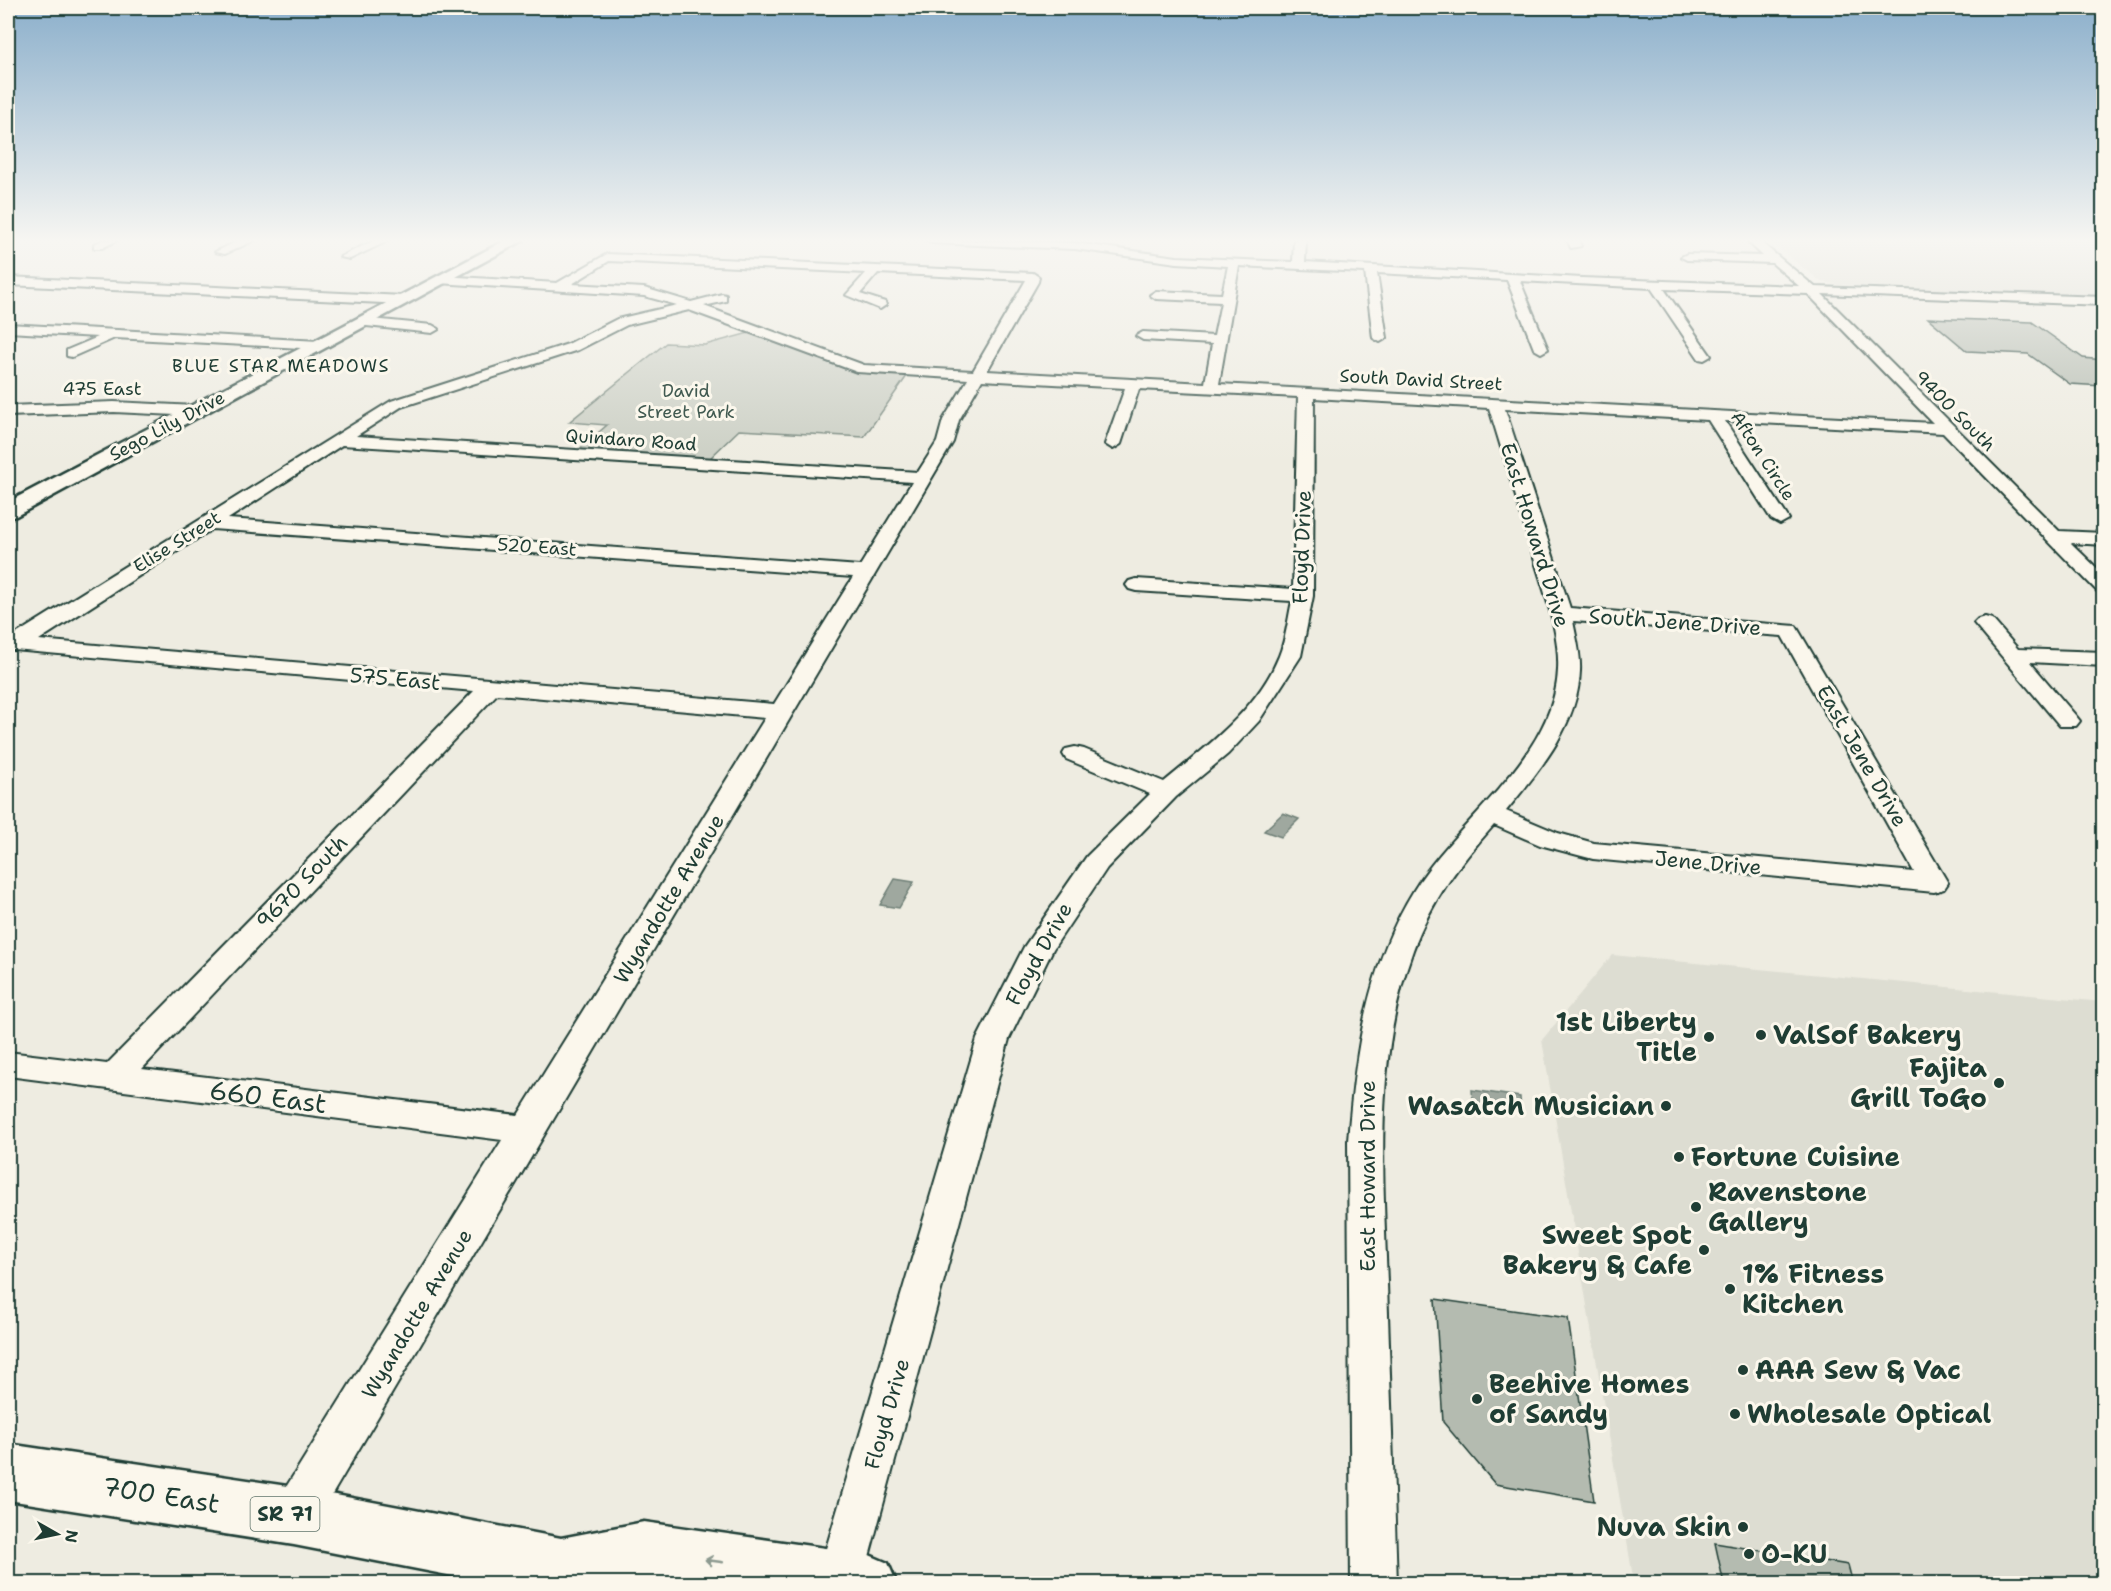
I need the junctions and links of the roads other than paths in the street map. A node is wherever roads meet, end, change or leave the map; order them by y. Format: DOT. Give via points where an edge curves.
graph roads {
  1 [pos="377,314"];
  2 [pos="654,314"];
  3 [pos="711,314"];
  4 [pos="1013,314"];
  5 [pos="1224,314"];
  6 [pos="1377,314"];
  7 [pos="1527,314"];
  8 [pos="1675,314"];
  9 [pos="1834,314"];
  10 [pos="362,322"];
  11 [pos="8,328"];
  12 [pos="432,329"];
  13 [pos="115,334"];
  14 [pos="1143,336"];
  15 [pos="1380,338"];
  16 [pos="1220,340"];
  17 [pos="319,345"];
  18 [pos="1541,349"];
  19 [pos="72,353"];
  20 [pos="1704,356"];
  21 [pos="498,370"];
  22 [pos="976,376"];
  23 [pos="526,380"];
  24 [pos="1133,385"];
  25 [pos="1211,389"];
  26 [pos="1306,393"];
  27 [pos="1496,404"];
  28 [pos="8,411"];
  29 [pos="196,411"];
  30 [pos="1713,415"];
  31 [pos="1944,428"];
  32 [pos="337,440"];
  33 [pos="1113,444"];
  34 [pos="923,478"];
  35 [pos="8,511"];
  36 [pos="1780,519"];
  37 [pos="208,523"];
  38 [pos="2052,536"];
  39 [pos="2103,539"];
  40 [pos="866,572"];
  41 [pos="1136,585"];
  42 [pos="2103,587"];
  43 [pos="1303,596"];
  44 [pos="1561,614"];
  45 [pos="1985,623"];
  46 [pos="1789,630"];
  47 [pos="13,644"];
  48 [pos="2013,655"];
  49 [pos="2103,659"];
  50 [pos="490,688"];
  51 [pos="782,712"];
  52 [pos="2068,721"];
  53 [pos="1075,754"];
  54 [pos="1167,792"];
  55 [pos="1489,813"];
  56 [pos="1934,883"];
  57 [pos="8,1064"];
  58 [pos="115,1076"];
  59 [pos="528,1130"];
  60 [pos="8,1472"];
  61 [pos="294,1516"];
  62 [pos="566,1578"];
  63 [pos="854,1581"];
  64 [pos="1374,1584"];
  1 -- 10 [label="main road, Sego Lily Drive"];
  2 -- 21 [label="street, Elise Street" via="622,322 573,347"];
  3 -- 22 [label="street, South David Street" via="862,369"];
  4 -- 22 [label="street, Wyandotte Avenue"];
  5 -- 16 [label="street"];
  6 -- 15 [label="street"];
  7 -- 18 [label="street"];
  8 -- 20 [label="street"];
  9 -- 31 [label="street, 9400 South"];
  10 -- 12 [label="street"];
  10 -- 17 [label="main road, Sego Lily Drive"];
  11 -- 13 [label="street"];
  13 -- 17 [label="street"];
  13 -- 19 [label="street"];
  14 -- 16 [label="street"];
  16 -- 25 [label="street"];
  17 -- 29 [label="main road, Sego Lily Drive"];
  21 -- 23 [label="street"];
  21 -- 32 [label="street, Elise Street" via="432,386"];
  22 -- 24 [label="street, South David Street"];
  22 -- 34 [label="street, Wyandotte Avenue"];
  24 -- 25 [label="street, South David Street"];
  24 -- 33 [label="street"];
  25 -- 26 [label="street, South David Street"];
  26 -- 27 [label="street, South David Street"];
  26 -- 43 [label="street, Floyd Drive"];
  27 -- 30 [label="street, South David Street"];
  27 -- 44 [label="street, East Howard Drive"];
  28 -- 29 [label="street, 475 East" via="114,407"];
  29 -- 35 [label="main road, Sego Lily Drive"];
  30 -- 31 [label="street, South David Street"];
  30 -- 36 [label="street, Afton Circle"];
  31 -- 38 [label="street, 9400 South"];
  32 -- 34 [label="street, Quindaro Road"];
  32 -- 37 [label="street, Elise Street"];
  34 -- 40 [label="street, Wyandotte Avenue"];
  37 -- 40 [label="street, 520 East"];
  37 -- 47 [label="street, Elise Street"];
  38 -- 39 [label="street"];
  38 -- 42 [label="street, 9400 South"];
  40 -- 51 [label="street, Wyandotte Avenue"];
  41 -- 43 [label="street"];
  43 -- 54 [label="street, Floyd Drive" via="1290,656 1271,688 1219,749"];
  44 -- 46 [label="street, South Jene Drive"];
  44 -- 55 [label="street, East Howard Drive" via="1569,674 1561,705 1549,734 1529,765"];
  45 -- 48 [label="street"];
  46 -- 56 [label="street, East Jene Drive"];
  47 -- 50 [label="street, 575 East"];
  48 -- 49 [label="street"];
  48 -- 52 [label="street"];
  50 -- 51 [label="street, 575 East"];
  50 -- 58 [label="street, 9670 South"];
  51 -- 59 [label="street, Wyandotte Avenue"];
  53 -- 54 [label="street"];
  54 -- 63 [label="street, Floyd Drive" via="1097,862 1068,900 1039,947 993,1039"];
  55 -- 56 [label="street, Jene Drive" via="1550,839 1593,851"];
  55 -- 64 [label="street, East Howard Drive" via="1426,891 1380,1004 1369,1068 1365,1140 1383,1507"];
  57 -- 58 [label="street, 660 East"];
  58 -- 59 [label="street, 660 East"];
  59 -- 61 [label="street, Wyandotte Avenue"];
  60 -- 61 [label="main road, 700 East / SR 71"];
  61 -- 62 [label="main road, 700 East / SR 71"];
  63 -- 62 [label="main road, 700 East / SR 71, one-way" via="644,1551"];
}
